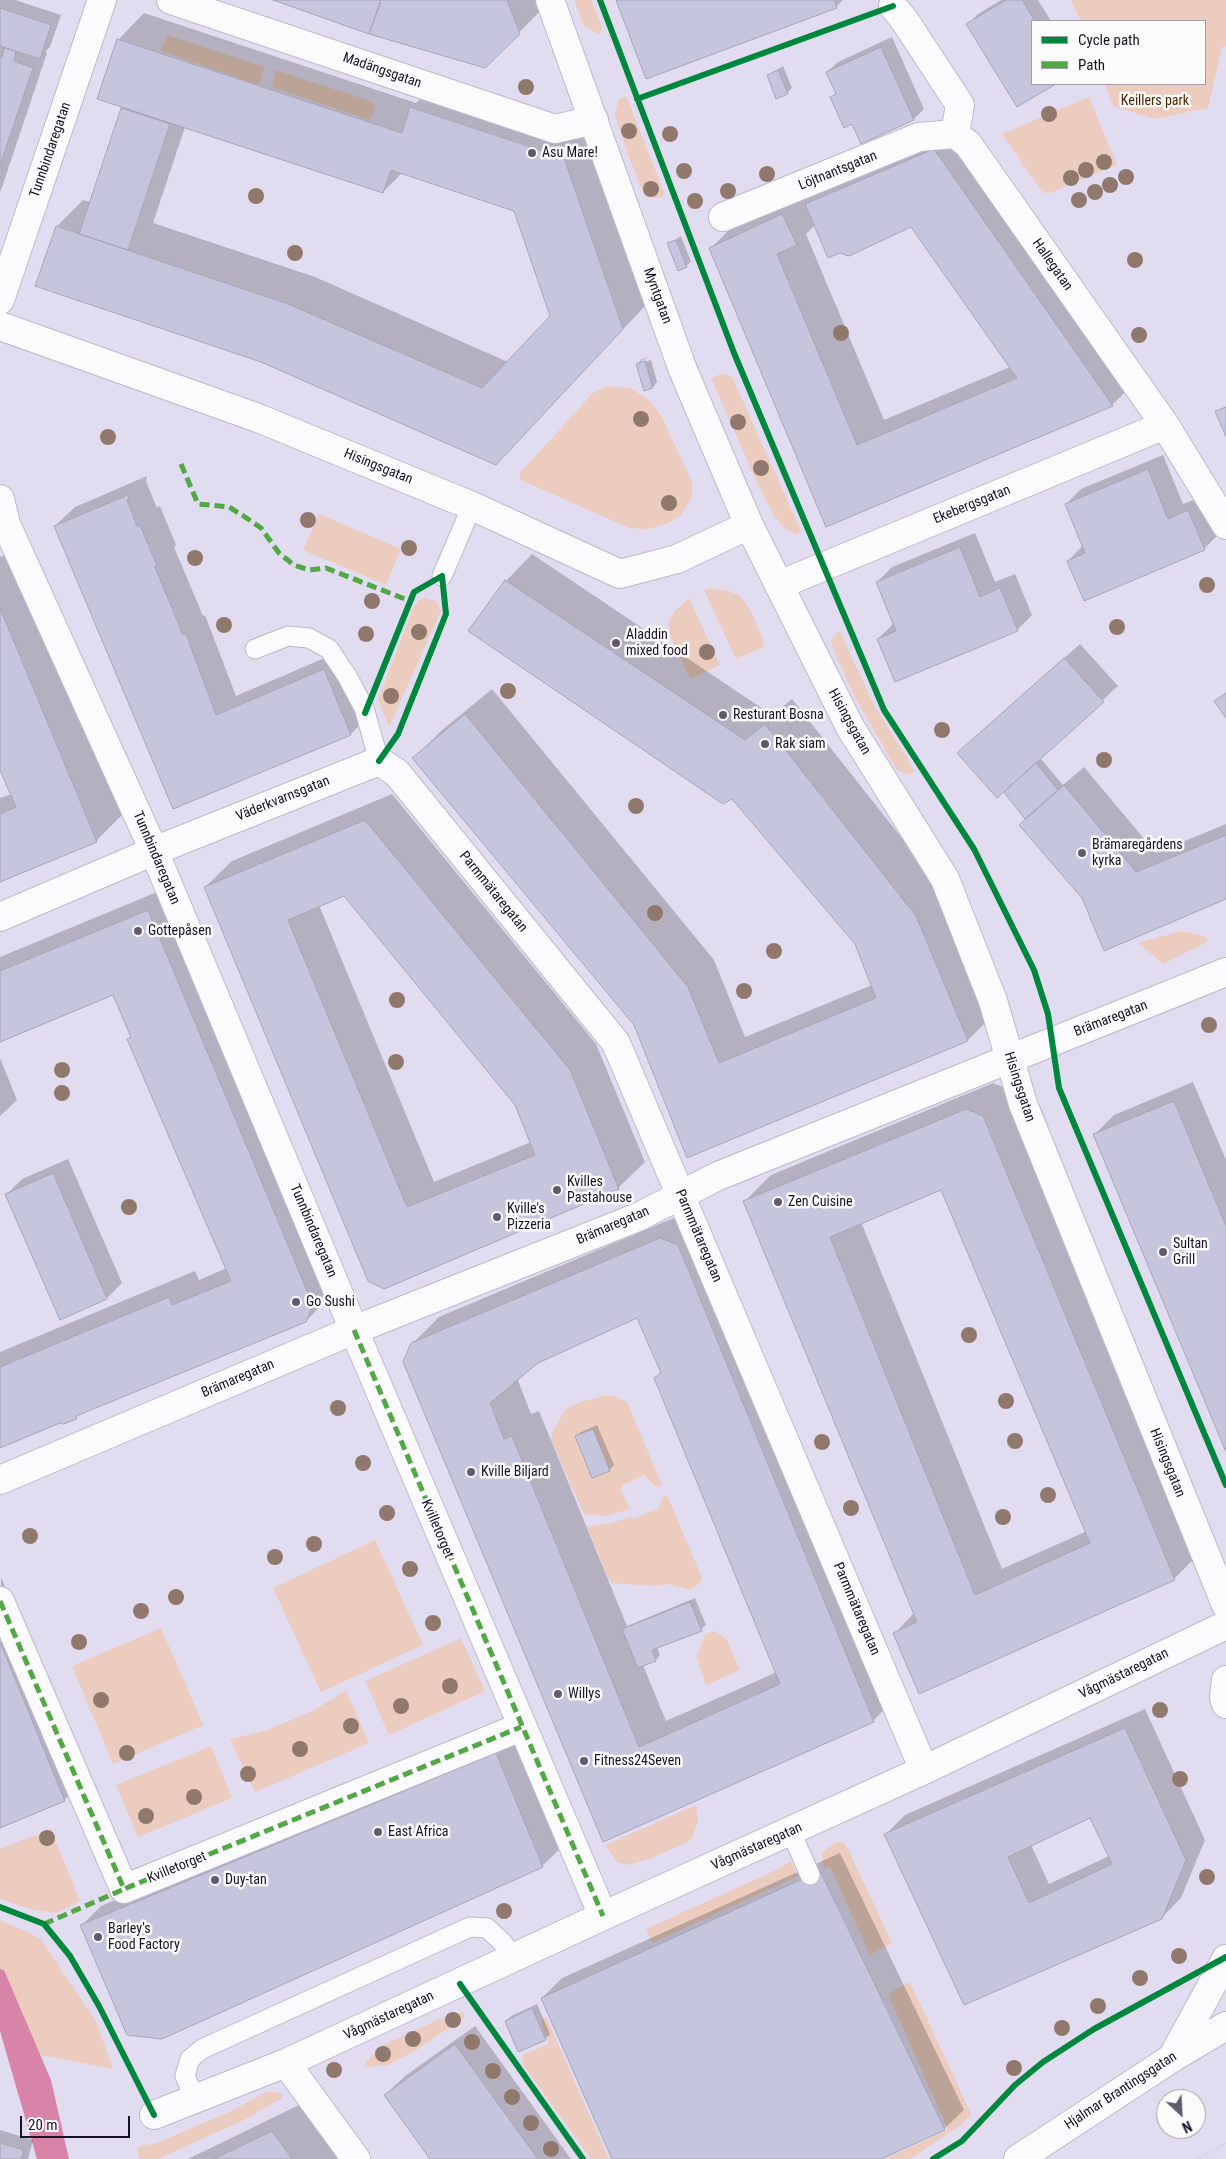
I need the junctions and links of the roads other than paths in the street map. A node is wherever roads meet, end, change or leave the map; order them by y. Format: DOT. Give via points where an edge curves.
graph roads {
  1 [pos="102,0"];
  2 [pos="171,0"];
  3 [pos="550,0"];
  4 [pos="892,6"];
  5 [pos="594,120"];
  6 [pos="955,134"];
  7 [pos="723,217"];
  8 [pos="0,300"];
  9 [pos="0,326"];
  10 [pos="1164,425"];
  11 [pos="472,506"];
  12 [pos="2,516"];
  13 [pos="749,525"];
  14 [pos="1226,525"];
  15 [pos="442,576"];
  16 [pos="780,585"];
  17 [pos="254,648"];
  18 [pos="379,761"];
  19 [pos="154,851"];
  20 [pos="0,917"];
  21 [pos="1226,972"];
  22 [pos="1010,1059"];
  23 [pos="681,1196"];
  24 [pos="354,1330"];
  25 [pos="0,1480"];
  26 [pos="0,1601"];
  27 [pos="1226,1605"];
  28 [pos="1226,1625"];
  29 [pos="1226,1680"];
  30 [pos="1226,1704"];
  31 [pos="521,1728"];
  32 [pos="924,1770"];
  33 [pos="791,1832"];
  34 [pos="810,1875"];
  35 [pos="603,1916"];
  36 [pos="514,1958"];
  37 [pos="1226,1959"];
  38 [pos="1226,2026"];
  39 [pos="1172,2058"];
  40 [pos="286,2064"];
  41 [pos="195,2099"];
  42 [pos="154,2115"];
  43 [pos="356,2159"];
  44 [pos="1018,2159"];
  1 -- 8 [label="street, Tunnbindaregatan"];
  2 -- 5 [label="street, Madängsgatan" via="555,129"];
  3 -- 5 [label="street, Myntgatan"];
  4 -- 6 [label="street" via="960,105"];
  5 -- 13 [label="street, Myntgatan" via="683,370"];
  6 -- 7 [label="street, Löjtnantsgatan" via="919,137"];
  6 -- 10 [label="street, Hallegatan" via="968,144"];
  9 -- 11 [label="street, Hisingsgatan" via="258,418"];
  10 -- 14 [label="street, Hallegatan"];
  10 -- 16 [label="street, Ekebergsgatan"];
  11 -- 13 [label="street, Hisingsgatan" via="620,574 677,559"];
  11 -- 15 [label="lane"];
  12 -- 19 [label="street, Tunnbindaregatan"];
  13 -- 16 [label="street, Myntgatan"];
  16 -- 22 [label="street, Hisingsgatan" via="850,727 945,879 993,1001"];
  17 -- 18 [label="lane" via="288,636 309,638 329,649 364,708"];
  18 -- 19 [label="street, Väderkvarnsgatan"];
  18 -- 23 [label="street, Parmmätaregatan" via="396,773 616,1043"];
  19 -- 20 [label="street, Väderkvarnsgatan"];
  19 -- 24 [label="street, Tunnbindaregatan"];
  21 -- 22 [label="street, Brämaregatan"];
  22 -- 23 [label="street, Brämaregatan" via="718,1176"];
  22 -- 27 [label="street, Hisingsgatan" via="1026,1112"];
  23 -- 24 [label="street, Brämaregatan" via="638,1217"];
  23 -- 32 [label="street, Parmmätaregatan"];
  24 -- 25 [label="street, Brämaregatan"];
  24 -- 31 [label="street, Kvilletorget"];
  26 -- 31 [label="street, Kvilletorget" via="124,1890"];
  28 -- 32 [label="street, Vågmästaregatan"];
  29 -- 30 [label="street"];
  31 -- 35 [label="street, Kvilletorget"];
  32 -- 33 [label="street, Vågmästaregatan"];
  33 -- 34 [label="lane"];
  33 -- 35 [label="street, Vågmästaregatan"];
  35 -- 36 [label="street, Vågmästaregatan"];
  36 -- 40 [label="street, Vågmästaregatan"];
  36 -- 41 [label="lane" via="487,1928 470,1927 202,2049 190,2059 185,2076"];
  37 -- 39 [label="street"];
  38 -- 39 [label="street, Hjalmar Brantingsgatan"];
  39 -- 44 [label="street, Hjalmar Brantingsgatan"];
  40 -- 41 [label="street, Vågmästaregatan"];
  40 -- 43 [label="street"];
  41 -- 42 [label="street, Vågmästaregatan"];
}
